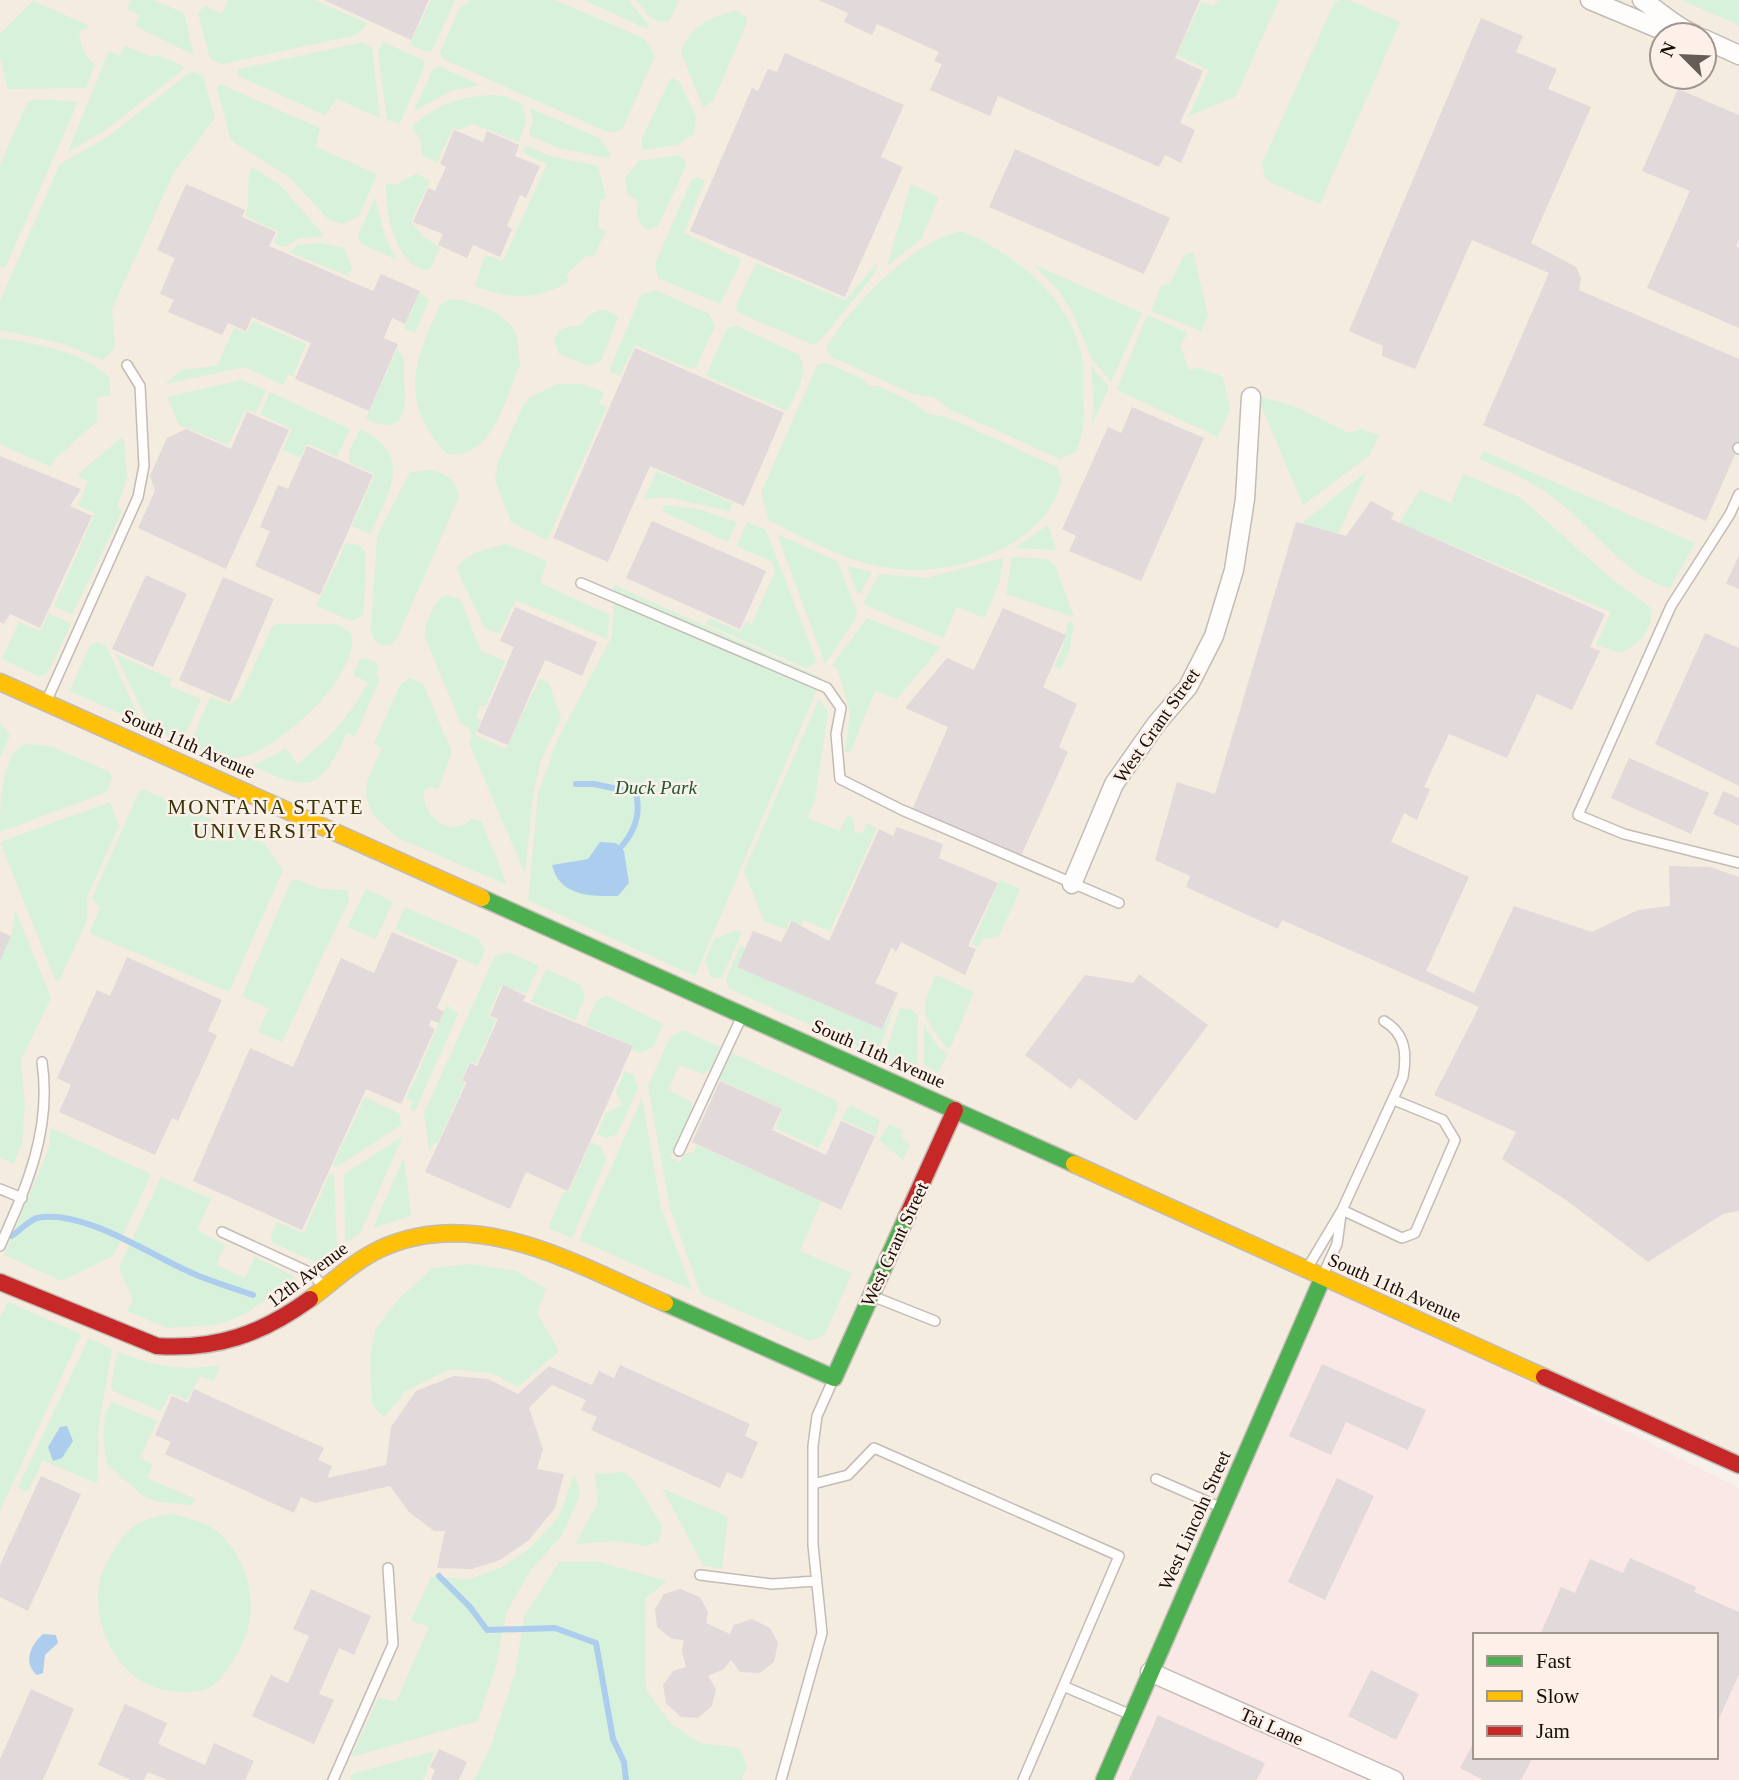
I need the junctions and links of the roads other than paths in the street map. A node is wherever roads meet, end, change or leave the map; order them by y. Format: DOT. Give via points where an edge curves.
graph roads {
  1 [pos="1590,0"];
  2 [pos="1642,0"];
  3 [pos="1668,21"];
  4 [pos="1648,24"];
  5 [pos="1718,45"];
  6 [pos="1739,55"];
  7 [pos="127,365"];
  8 [pos="1251,397"];
  9 [pos="1739,494"];
  10 [pos="580,583"];
  11 [pos="0,682"];
  12 [pos="45,702"];
  13 [pos="1739,863"];
  14 [pos="1072,884"];
  15 [pos="1119,903"];
  16 [pos="743,1014"];
  17 [pos="1384,1021"];
  18 [pos="41,1062"];
  19 [pos="1394,1100"];
  20 [pos="955,1110"];
  21 [pos="679,1151"];
  22 [pos="0,1189"];
  23 [pos="22,1198"];
  24 [pos="1342,1210"];
  25 [pos="222,1232"];
  26 [pos="0,1246"];
  27 [pos="1306,1270"];
  28 [pos="1323,1277"];
  29 [pos="0,1282"];
  30 [pos="325,1288"];
  31 [pos="870,1296"];
  32 [pos="935,1321"];
  33 [pos="834,1378"];
  34 [pos="1739,1465"];
  35 [pos="1156,1479"];
  36 [pos="813,1484"];
  37 [pos="1222,1508"];
  38 [pos="388,1568"];
  39 [pos="700,1575"];
  40 [pos="817,1581"];
  41 [pos="1150,1672"];
  42 [pos="1063,1686"];
  43 [pos="1132,1715"];
  44 [pos="333,1780"];
  45 [pos="780,1780"];
  46 [pos="1023,1780"];
  47 [pos="1104,1780"];
  48 [pos="1394,1780"];
  1 -- 4 [label="street"];
  2 -- 3 [label="street"];
  5 -- 6 [label="street"];
  7 -- 12 [label="lane" via="140,386 144,466 138,497"];
  8 -- 14 [label="street, West Grant Street" via="1245,499 1234,570 1214,636 1188,687 1114,784"];
  9 -- 13 [label="lane" via="1671,606 1578,815 1624,834"];
  10 -- 14 [label="lane" via="827,688 841,708 836,734 840,779"];
  11 -- 12 [label="street, South 11th Avenue"];
  12 -- 16 [label="street, South 11th Avenue"];
  14 -- 15 [label="lane"];
  16 -- 20 [label="street, South 11th Avenue"];
  16 -- 21 [label="lane"];
  17 -- 19 [label="lane" via="1397,1029 1406,1058"];
  18 -- 23 [label="lane" via="46,1090 41,1139"];
  19 -- 24 [label="lane"];
  19 -- 24 [label="lane" via="1443,1120 1455,1140 1415,1234 1402,1238"];
  20 -- 27 [label="street, South 11th Avenue"];
  20 -- 31 [label="street, West Grant Street"];
  22 -- 23 [label="lane"];
  23 -- 26 [label="lane"];
  24 -- 27 [label="lane"];
  24 -- 28 [label="lane" via="1337,1244"];
  25 -- 30 [label="lane" via="311,1273"];
  27 -- 28 [label="street, South 11th Avenue"];
  28 -- 34 [label="street, South 11th Avenue"];
  28 -- 37 [label="street, West Lincoln Street"];
  29 -- 30 [label="street, 12th Avenue" via="135,1339 177,1349 223,1346 257,1334"];
  30 -- 33 [label="street, 12th Avenue" via="360,1259 404,1241 446,1232 499,1236 544,1250"];
  31 -- 32 [label="lane"];
  31 -- 33 [label="street, West Grant Street"];
  33 -- 36 [label="lane" via="817,1416"];
  35 -- 37 [label="lane"];
  36 -- 40 [label="lane"];
  36 -- 42 [label="lane" via="848,1475 874,1448 1119,1556"];
  37 -- 41 [label="street, West Lincoln Street"];
  38 -- 44 [label="lane" via="393,1644"];
  39 -- 40 [label="lane" via="772,1584"];
  40 -- 45 [label="lane" via="822,1633"];
  41 -- 43 [label="street, West Lincoln Street"];
  41 -- 48 [label="street, Tai Lane"];
  42 -- 43 [label="lane"];
  42 -- 46 [label="lane"];
  43 -- 47 [label="street, West Lincoln Street"];
}
